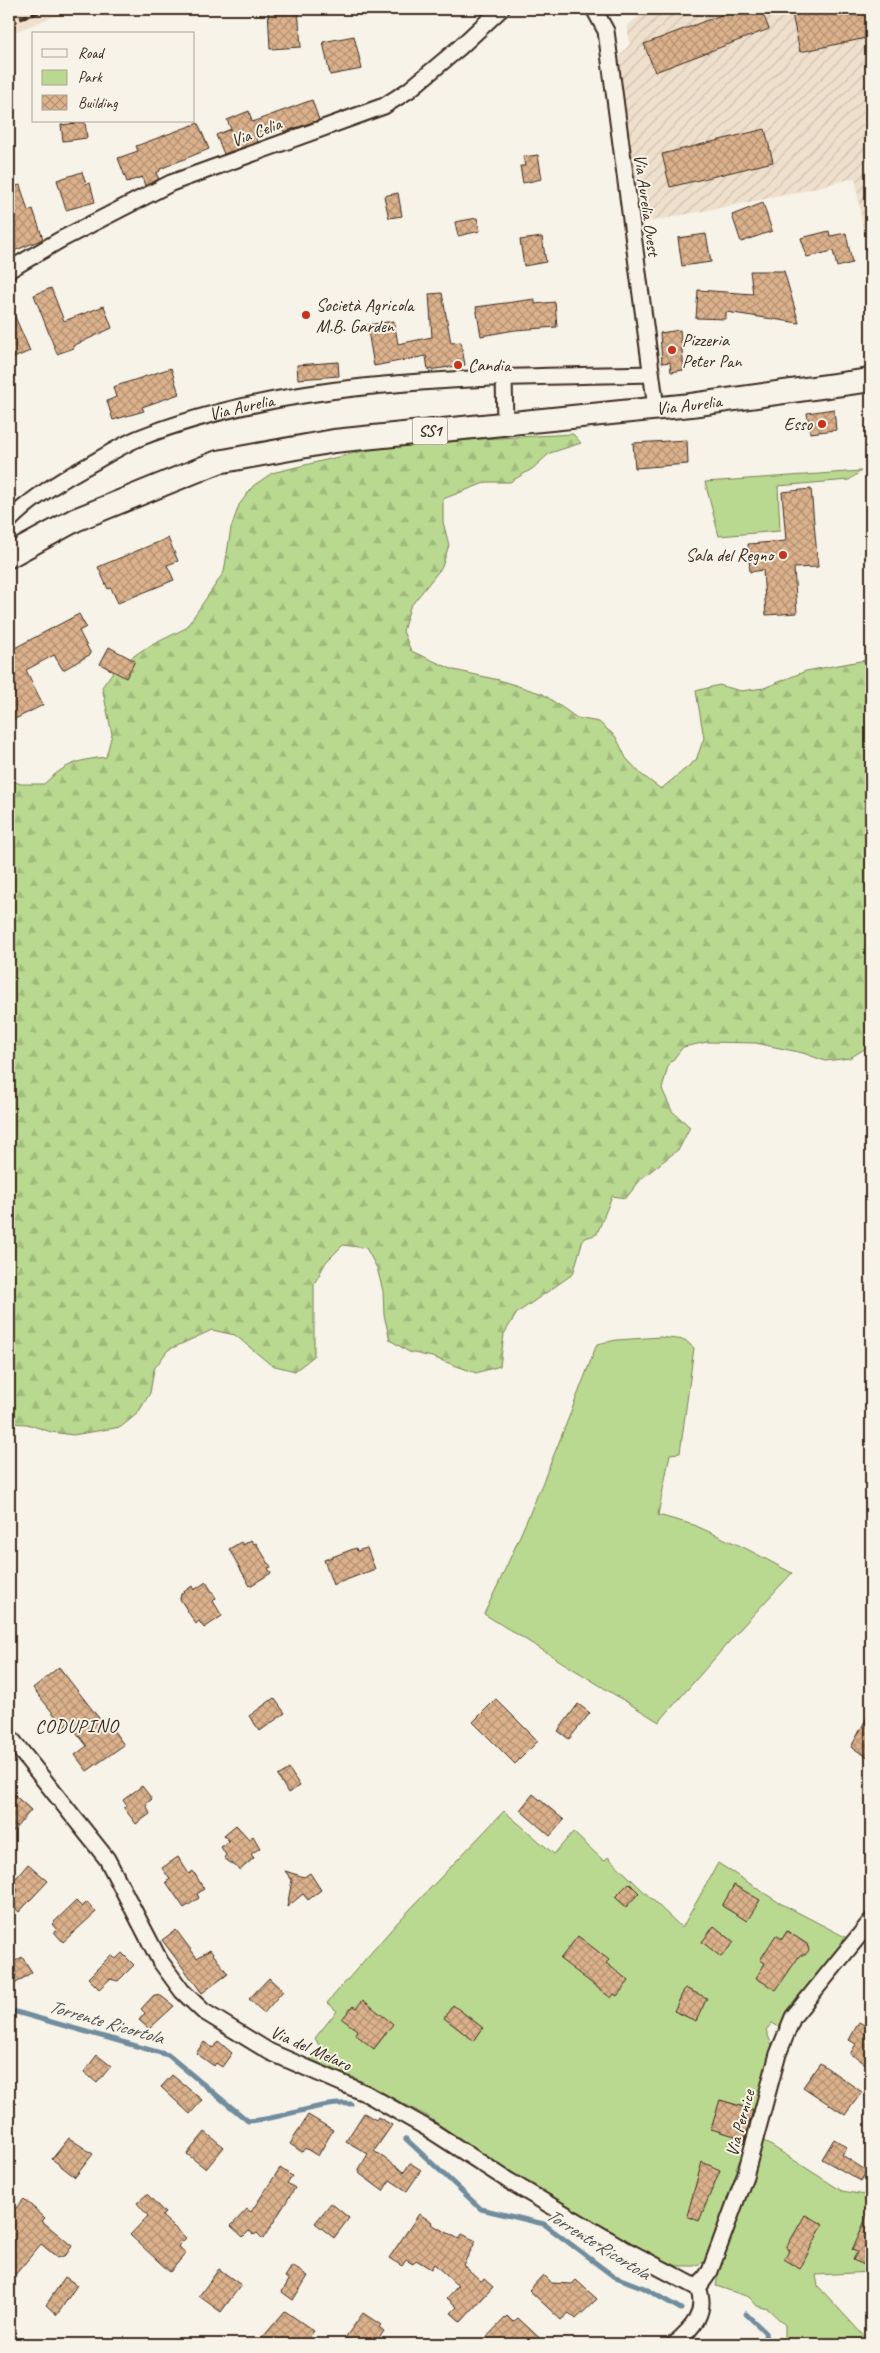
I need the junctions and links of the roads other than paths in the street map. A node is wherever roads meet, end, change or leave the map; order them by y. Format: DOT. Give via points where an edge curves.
graph roads {
  1 [pos="501,9"];
  2 [pos="594,9"];
  3 [pos="9,270"];
  4 [pos="651,374"];
  5 [pos="504,378"];
  6 [pos="871,380"];
  7 [pos="656,408"];
  8 [pos="505,423"];
  9 [pos="9,521"];
  10 [pos="9,556"];
  11 [pos="9,1736"];
  12 [pos="871,1921"];
  13 [pos="700,2293"];
  14 [pos="674,2344"];
  1 -- 3 [label="street, Via Celia" via="459,48 384,106 171,183"];
  2 -- 4 [label="street, Via Aurelia Ovest" via="606,31"];
  4 -- 5 [label="street, Via Aurelia"];
  4 -- 7 [label="street, Via Aurelia Ovest"];
  5 -- 8 [label="street"];
  5 -- 9 [label="street, Via Aurelia" via="404,384 223,412 138,439 70,476"];
  6 -- 7 [label="main road, Via Aurelia / SS1"];
  7 -- 8 [label="main road, Via Aurelia / SS1"];
  8 -- 10 [label="main road, Via Aurelia / SS1" via="334,441 218,462 75,520"];
  11 -- 13 [label="street, Via del Melaro" via="107,1859 160,1961 182,1991 203,2011 270,2052 393,2108"];
  12 -- 13 [label="street, Via Pernice" via="793,2017 778,2054 745,2176"];
  13 -- 14 [label="street, Via Pernice" via="702,2310 694,2324"];
}
